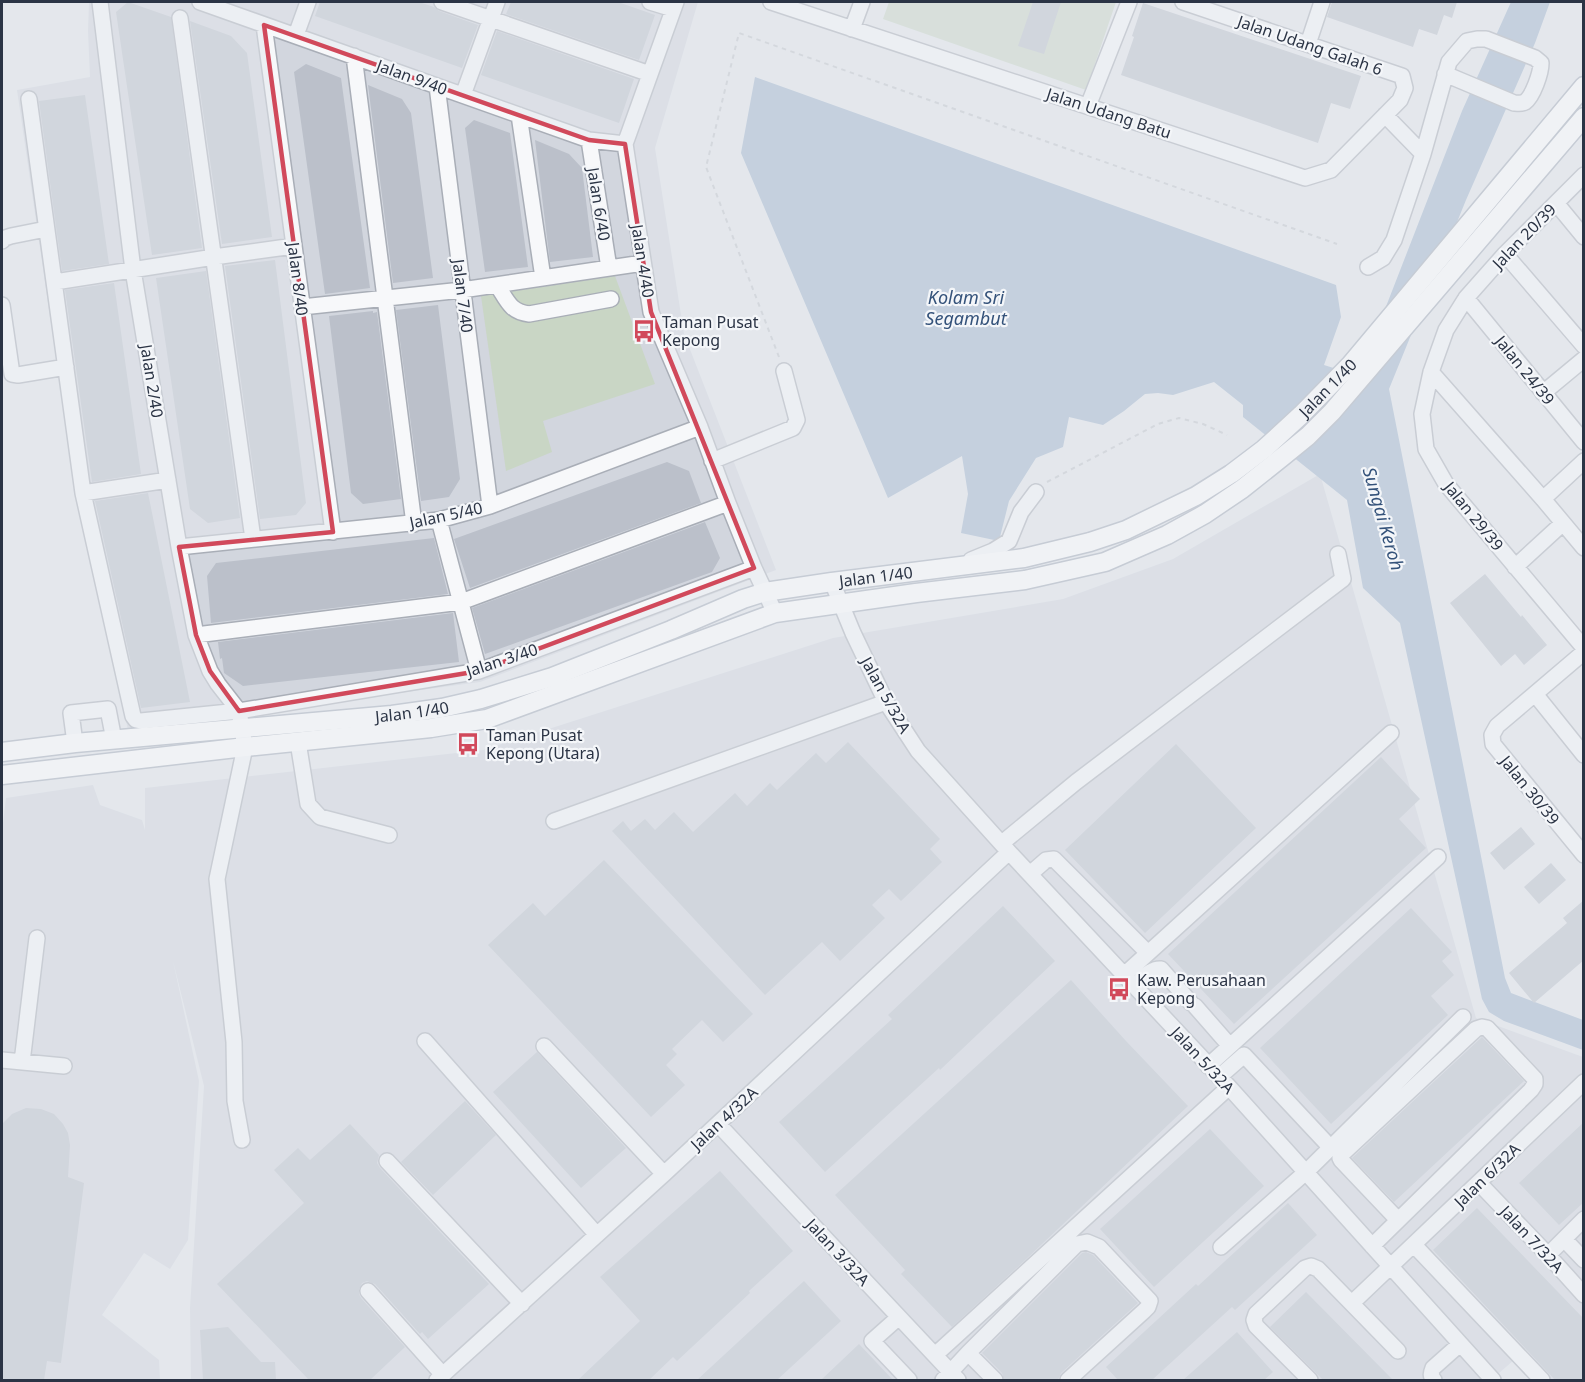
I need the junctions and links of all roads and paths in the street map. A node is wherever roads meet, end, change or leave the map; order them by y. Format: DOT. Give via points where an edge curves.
graph roads {
  1 [pos="100,2"];
  2 [pos="200,2"];
  3 [pos="308,2"];
  4 [pos="442,2"];
  5 [pos="497,2"];
  6 [pos="650,2"];
  7 [pos="771,2"];
  8 [pos="861,2"];
  9 [pos="1129,2"];
  10 [pos="1184,2"];
  11 [pos="1322,2"];
  12 [pos="674,5"];
  13 [pos="180,18"];
  14 [pos="491,19"];
  15 [pos="264,25"];
  16 [pos="852,28"];
  17 [pos="296,36"];
  18 [pos="1308,44"];
  19 [pos="354,56"];
  20 [pos="650,74"];
  21 [pos="1445,75"];
  22 [pos="1402,76"];
  23 [pos="437,86"];
  24 [pos="1584,86"];
  25 [pos="463,95"];
  26 [pos="29,99"];
  27 [pos="1088,106"];
  28 [pos="519,115"];
  29 [pos="1385,115"];
  30 [pos="1584,117"];
  31 [pos="589,140"];
  32 [pos="625,144"];
  33 [pos="1423,154"];
  34 [pos="1584,175"];
  35 [pos="1556,203"];
  36 [pos="46,229"];
  37 [pos="1584,237"];
  38 [pos="2,241"];
  39 [pos="1338,244"];
  40 [pos="294,246"];
  41 [pos="1505,254"];
  42 [pos="214,257"];
  43 [pos="643,263"];
  44 [pos="1368,267"];
  45 [pos="609,268"];
  46 [pos="133,270"];
  47 [pos="543,278"];
  48 [pos="55,282"];
  49 [pos="497,285"];
  50 [pos="462,290"];
  51 [pos="384,298"];
  52 [pos="1466,298"];
  53 [pos="611,299"];
  54 [pos="2,305"];
  55 [pos="302,308"];
  56 [pos="1584,346"];
  57 [pos="1584,359"];
  58 [pos="66,367"];
  59 [pos="784,371"];
  60 [pos="1431,372"];
  61 [pos="1543,393"];
  62 [pos="700,427"];
  63 [pos="1227,435"];
  64 [pos="1584,442"];
  65 [pos="712,461"];
  66 [pos="1584,461"];
  67 [pos="168,480"];
  68 [pos="1036,492"];
  69 [pos="83,493"];
  70 [pos="1543,499"];
  71 [pos="728,503"];
  72 [pos="490,506"];
  73 [pos="439,520"];
  74 [pos="1563,523"];
  75 [pos="414,524"];
  76 [pos="333,532"];
  77 [pos="253,539"];
  78 [pos="179,547"];
  79 [pos="1584,548"];
  80 [pos="1338,554"];
  81 [pos="1515,567"];
  82 [pos="754,568"];
  83 [pos="949,568"];
  84 [pos="832,582"];
  85 [pos="765,592"];
  86 [pos="461,602"];
  87 [pos="840,603"];
  88 [pos="775,614"];
  89 [pos="196,635"];
  90 [pos="1584,650"];
  91 [pos="479,671"];
  92 [pos="1535,694"];
  93 [pos="886,702"];
  94 [pos="241,720"];
  95 [pos="1391,733"];
  96 [pos="114,740"];
  97 [pos="298,742"];
  98 [pos="75,743"];
  99 [pos="245,747"];
  100 [pos="4,749"];
  101 [pos="1584,754"];
  102 [pos="10,774"];
  103 [pos="2,783"];
  104 [pos="554,821"];
  105 [pos="389,835"];
  106 [pos="1005,847"];
  107 [pos="1584,855"];
  108 [pos="1438,857"];
  109 [pos="1030,874"];
  110 [pos="38,938"];
  111 [pos="1148,953"];
  112 [pos="1129,981"];
  113 [pos="1463,1017"];
  114 [pos="425,1041"];
  115 [pos="544,1046"];
  116 [pos="1230,1046"];
  117 [pos="2,1060"];
  118 [pos="22,1062"];
  119 [pos="64,1066"];
  120 [pos="1218,1076"];
  121 [pos="1584,1082"];
  122 [pos="718,1124"];
  123 [pos="242,1140"];
  124 [pos="1331,1148"];
  125 [pos="387,1161"];
  126 [pos="1306,1172"];
  127 [pos="664,1174"];
  128 [pos="1479,1183"];
  129 [pos="1584,1219"];
  130 [pos="1398,1220"];
  131 [pos="597,1235"];
  132 [pos="1564,1239"];
  133 [pos="1414,1245"];
  134 [pos="1371,1246"];
  135 [pos="1221,1247"];
  136 [pos="1548,1255"];
  137 [pos="1584,1260"];
  138 [pos="1391,1267"];
  139 [pos="368,1291"];
  140 [pos="1584,1295"];
  141 [pos="1352,1303"];
  142 [pos="522,1304"];
  143 [pos="898,1317"];
  144 [pos="1460,1344"];
  145 [pos="1398,1351"];
  146 [pos="968,1353"];
  147 [pos="935,1355"];
  148 [pos="1300,1377"];
  149 [pos="440,1378"];
  150 [pos="950,1378"];
  151 [pos="909,1380"];
  152 [pos="995,1380"];
  153 [pos="1068,1380"];
  154 [pos="1434,1380"];
  155 [pos="1493,1380"];
  156 [pos="1542,1380"];
  1 -- 46 [label="street, Jalan 2/40"];
  2 -- 15 [label="street, Jalan 9/40"];
  3 -- 17 [label="street"];
  4 -- 14 [label="street"];
  5 -- 14 [label="street"];
  6 -- 12 [label="street"];
  7 -- 16 [label="street, Jalan Udang Batu"];
  8 -- 16 [label="street"];
  9 -- 27 [label="street"];
  10 -- 18 [label="street, Jalan Udang Galah 6"];
  11 -- 18 [label="street"];
  12 -- 20 [label="street, Jalan 4/40"];
  13 -- 42 [label="street"];
  14 -- 20 [label="street"];
  14 -- 25 [label="street"];
  15 -- 17 [label="street, Jalan 9/40"];
  15 -- 40 [label="street, Jalan 8/40"];
  16 -- 27 [label="street, Jalan Udang Batu"];
  17 -- 19 [label="street, Jalan 9/40"];
  18 -- 22 [label="street, Jalan Udang Galah 6"];
  19 -- 23 [label="street, Jalan 9/40"];
  19 -- 51 [label="street"];
  20 -- 32 [label="street, Jalan 4/40"];
  21 -- 21 [label="street" via="1449,62 1467,41 1478,39 1541,63 1534,89 1520,103"];
  21 -- 33 [label="street"];
  22 -- 29 [label="street, Jalan Udang Batu" via="1405,88 1400,100"];
  23 -- 25 [label="street, Jalan 9/40"];
  23 -- 50 [label="street, Jalan 7/40"];
  24 -- 83 [label="main road, Jalan 1/40" via="1351,364 1264,449 1196,496 1126,530 1024,558"];
  25 -- 28 [label="street, Jalan 9/40"];
  26 -- 36 [label="street"];
  27 -- 29 [label="street, Jalan Udang Batu" via="1305,177 1331,170"];
  28 -- 31 [label="street, Jalan 9/40"];
  28 -- 47 [label="street"];
  29 -- 33 [label="street"];
  30 -- 87 [label="main road, Jalan 1/40" via="1332,412 1308,436 1205,514 1167,536 1105,562 1025,580"];
  31 -- 32 [label="street, Jalan 9/40"];
  31 -- 45 [label="street, Jalan 6/40"];
  32 -- 43 [label="street, Jalan 4/40"];
  33 -- 44 [label="street" via="1394,240 1383,258"];
  34 -- 35 [label="street, Jalan 20/39"];
  35 -- 37 [label="street"];
  35 -- 41 [label="street, Jalan 20/39"];
  36 -- 38 [label="street"];
  36 -- 48 [label="street"];
  39 -- 59 [label="path" via="739,33 706,166"];
  40 -- 42 [label="street"];
  40 -- 55 [label="street, Jalan 8/40"];
  41 -- 52 [label="street, Jalan 20/39"];
  41 -- 56 [label="street"];
  42 -- 46 [label="street"];
  42 -- 77 [label="street"];
  43 -- 45 [label="street"];
  43 -- 62 [label="street, Jalan 4/40" via="651,312"];
  45 -- 47 [label="street"];
  46 -- 48 [label="street"];
  46 -- 67 [label="street, Jalan 2/40"];
  47 -- 49 [label="street"];
  48 -- 58 [label="street"];
  49 -- 50 [label="street"];
  49 -- 53 [label="street" via="519,313"];
  50 -- 51 [label="street"];
  50 -- 72 [label="street, Jalan 7/40"];
  51 -- 55 [label="street"];
  51 -- 75 [label="street"];
  52 -- 60 [label="street, Jalan 29/39" via="1446,330"];
  52 -- 61 [label="street, Jalan 24/39"];
  54 -- 58 [label="street" via="12,374"];
  55 -- 76 [label="street, Jalan 8/40"];
  57 -- 61 [label="street"];
  58 -- 69 [label="street"];
  59 -- 65 [label="street" via="797,420 793,428"];
  60 -- 70 [label="street"];
  60 -- 81 [label="street, Jalan 29/39" via="1422,414 1426,448 1446,484"];
  61 -- 64 [label="street, Jalan 24/39"];
  62 -- 65 [label="street, Jalan 4/40"];
  62 -- 72 [label="street, Jalan 5/40"];
  63 -- 68 [label="path" via="1179,418 1158,424 1050,479"];
  65 -- 71 [label="street, Jalan 4/40"];
  66 -- 70 [label="street"];
  67 -- 69 [label="street"];
  67 -- 78 [label="street, Jalan 2/40"];
  68 -- 83 [label="street" via="1021,512 1009,541"];
  69 -- 94 [label="street, Jalan 3/40" via="133,717 141,721"];
  70 -- 74 [label="street"];
  71 -- 82 [label="street, Jalan 4/40"];
  71 -- 86 [label="street"];
  72 -- 73 [label="street, Jalan 5/40"];
  73 -- 75 [label="street, Jalan 5/40"];
  73 -- 86 [label="street"];
  74 -- 79 [label="street"];
  74 -- 81 [label="street"];
  75 -- 76 [label="street, Jalan 5/40"];
  76 -- 77 [label="street, Jalan 5/40"];
  77 -- 78 [label="street, Jalan 5/40"];
  78 -- 89 [label="street, Jalan 2/40"];
  80 -- 106 [label="street, Jalan 4/32A" via="1344,579 1076,782"];
  81 -- 90 [label="street, Jalan 29/39"];
  82 -- 85 [label="street, Jalan 4/40"];
  82 -- 91 [label="street, Jalan 3/40"];
  83 -- 84 [label="main road, Jalan 1/40"];
  84 -- 85 [label="main road, Jalan 1/40"];
  84 -- 87 [label="street, Jalan 5/32A"];
  85 -- 88 [label="street, Jalan 4/40"];
  85 -- 94 [label="main road, Jalan 1/40" via="552,677 481,699 392,715"];
  86 -- 89 [label="street"];
  86 -- 91 [label="street"];
  87 -- 88 [label="main road, Jalan 1/40"];
  87 -- 93 [label="street, Jalan 5/32A"];
  88 -- 97 [label="main road, Jalan 1/40" via="488,719"];
  89 -- 94 [label="street, Jalan 2/40" via="210,671"];
  90 -- 92 [label="street, Jalan 30/39"];
  91 -- 94 [label="street, Jalan 3/40"];
  92 -- 101 [label="street"];
  92 -- 107 [label="street, Jalan 30/39" via="1497,726 1493,744"];
  93 -- 104 [label="street"];
  93 -- 106 [label="street, Jalan 5/32A" via="918,751"];
  94 -- 96 [label="main road, Jalan 1/40"];
  94 -- 99 [label="street"];
  95 -- 111 [label="street"];
  96 -- 98 [label="main road, Jalan 1/40"];
  96 -- 98 [label="street" via="108,710 71,713"];
  97 -- 99 [label="main road, Jalan 1/40"];
  97 -- 105 [label="street" via="308,804 313,811 320,817"];
  98 -- 100 [label="main road, Jalan 1/40"];
  99 -- 102 [label="main road, Jalan 1/40"];
  99 -- 123 [label="street" via="217,879 234,1042 235,1101"];
  102 -- 103 [label="main road"];
  106 -- 109 [label="street, Jalan 5/32A"];
  106 -- 122 [label="street, Jalan 4/32A"];
  108 -- 116 [label="street"];
  109 -- 111 [label="street" via="1046,860 1054,859"];
  109 -- 112 [label="street, Jalan 5/32A"];
  110 -- 118 [label="street"];
  111 -- 112 [label="street"];
  112 -- 116 [label="street" via="1161,969"];
  112 -- 120 [label="street, Jalan 5/32A"];
  113 -- 124 [label="street"];
  114 -- 131 [label="street"];
  115 -- 127 [label="street"];
  116 -- 120 [label="street"];
  117 -- 118 [label="street"];
  118 -- 119 [label="street"];
  120 -- 124 [label="street" via="1244,1055"];
  120 -- 126 [label="street, Jalan 5/32A"];
  120 -- 147 [label="street"];
  121 -- 128 [label="street, Jalan 6/32A"];
  122 -- 127 [label="street, Jalan 4/32A"];
  122 -- 143 [label="street, Jalan 3/32A"];
  124 -- 126 [label="street"];
  125 -- 142 [label="street"];
  126 -- 134 [label="street, Jalan 5/32A"];
  126 -- 135 [label="street"];
  127 -- 131 [label="street, Jalan 4/32A"];
  128 -- 133 [label="street, Jalan 6/32A"];
  128 -- 136 [label="street, Jalan 7/32A"];
  129 -- 132 [label="street"];
  130 -- 130 [label="street" via="1341,1160 1341,1155 1476,1029 1487,1028 1535,1078 1535,1084"];
  130 -- 134 [label="street"];
  131 -- 142 [label="street, Jalan 4/32A"];
  132 -- 136 [label="street"];
  132 -- 137 [label="street"];
  133 -- 138 [label="street, Jalan 6/32A"];
  133 -- 156 [label="street"];
  134 -- 138 [label="street, Jalan 5/32A"];
  136 -- 140 [label="street, Jalan 7/32A"];
  138 -- 141 [label="street, Jalan 6/32A"];
  138 -- 144 [label="street, Jalan 5/32A"];
  139 -- 149 [label="street"];
  141 -- 145 [label="street"];
  141 -- 148 [label="street" via="1311,1266 1256,1314 1256,1326"];
  142 -- 149 [label="street, Jalan 4/32A"];
  143 -- 147 [label="street, Jalan 3/32A"];
  143 -- 151 [label="street" via="872,1341"];
  144 -- 154 [label="street" via="1433,1368"];
  144 -- 155 [label="street, Jalan 5/32A"];
  146 -- 150 [label="street"];
  146 -- 152 [label="street"];
  146 -- 153 [label="street" via="1077,1244 1087,1242 1099,1247 1150,1301 1144,1311"];
  147 -- 150 [label="street, Jalan 3/32A"];
}
